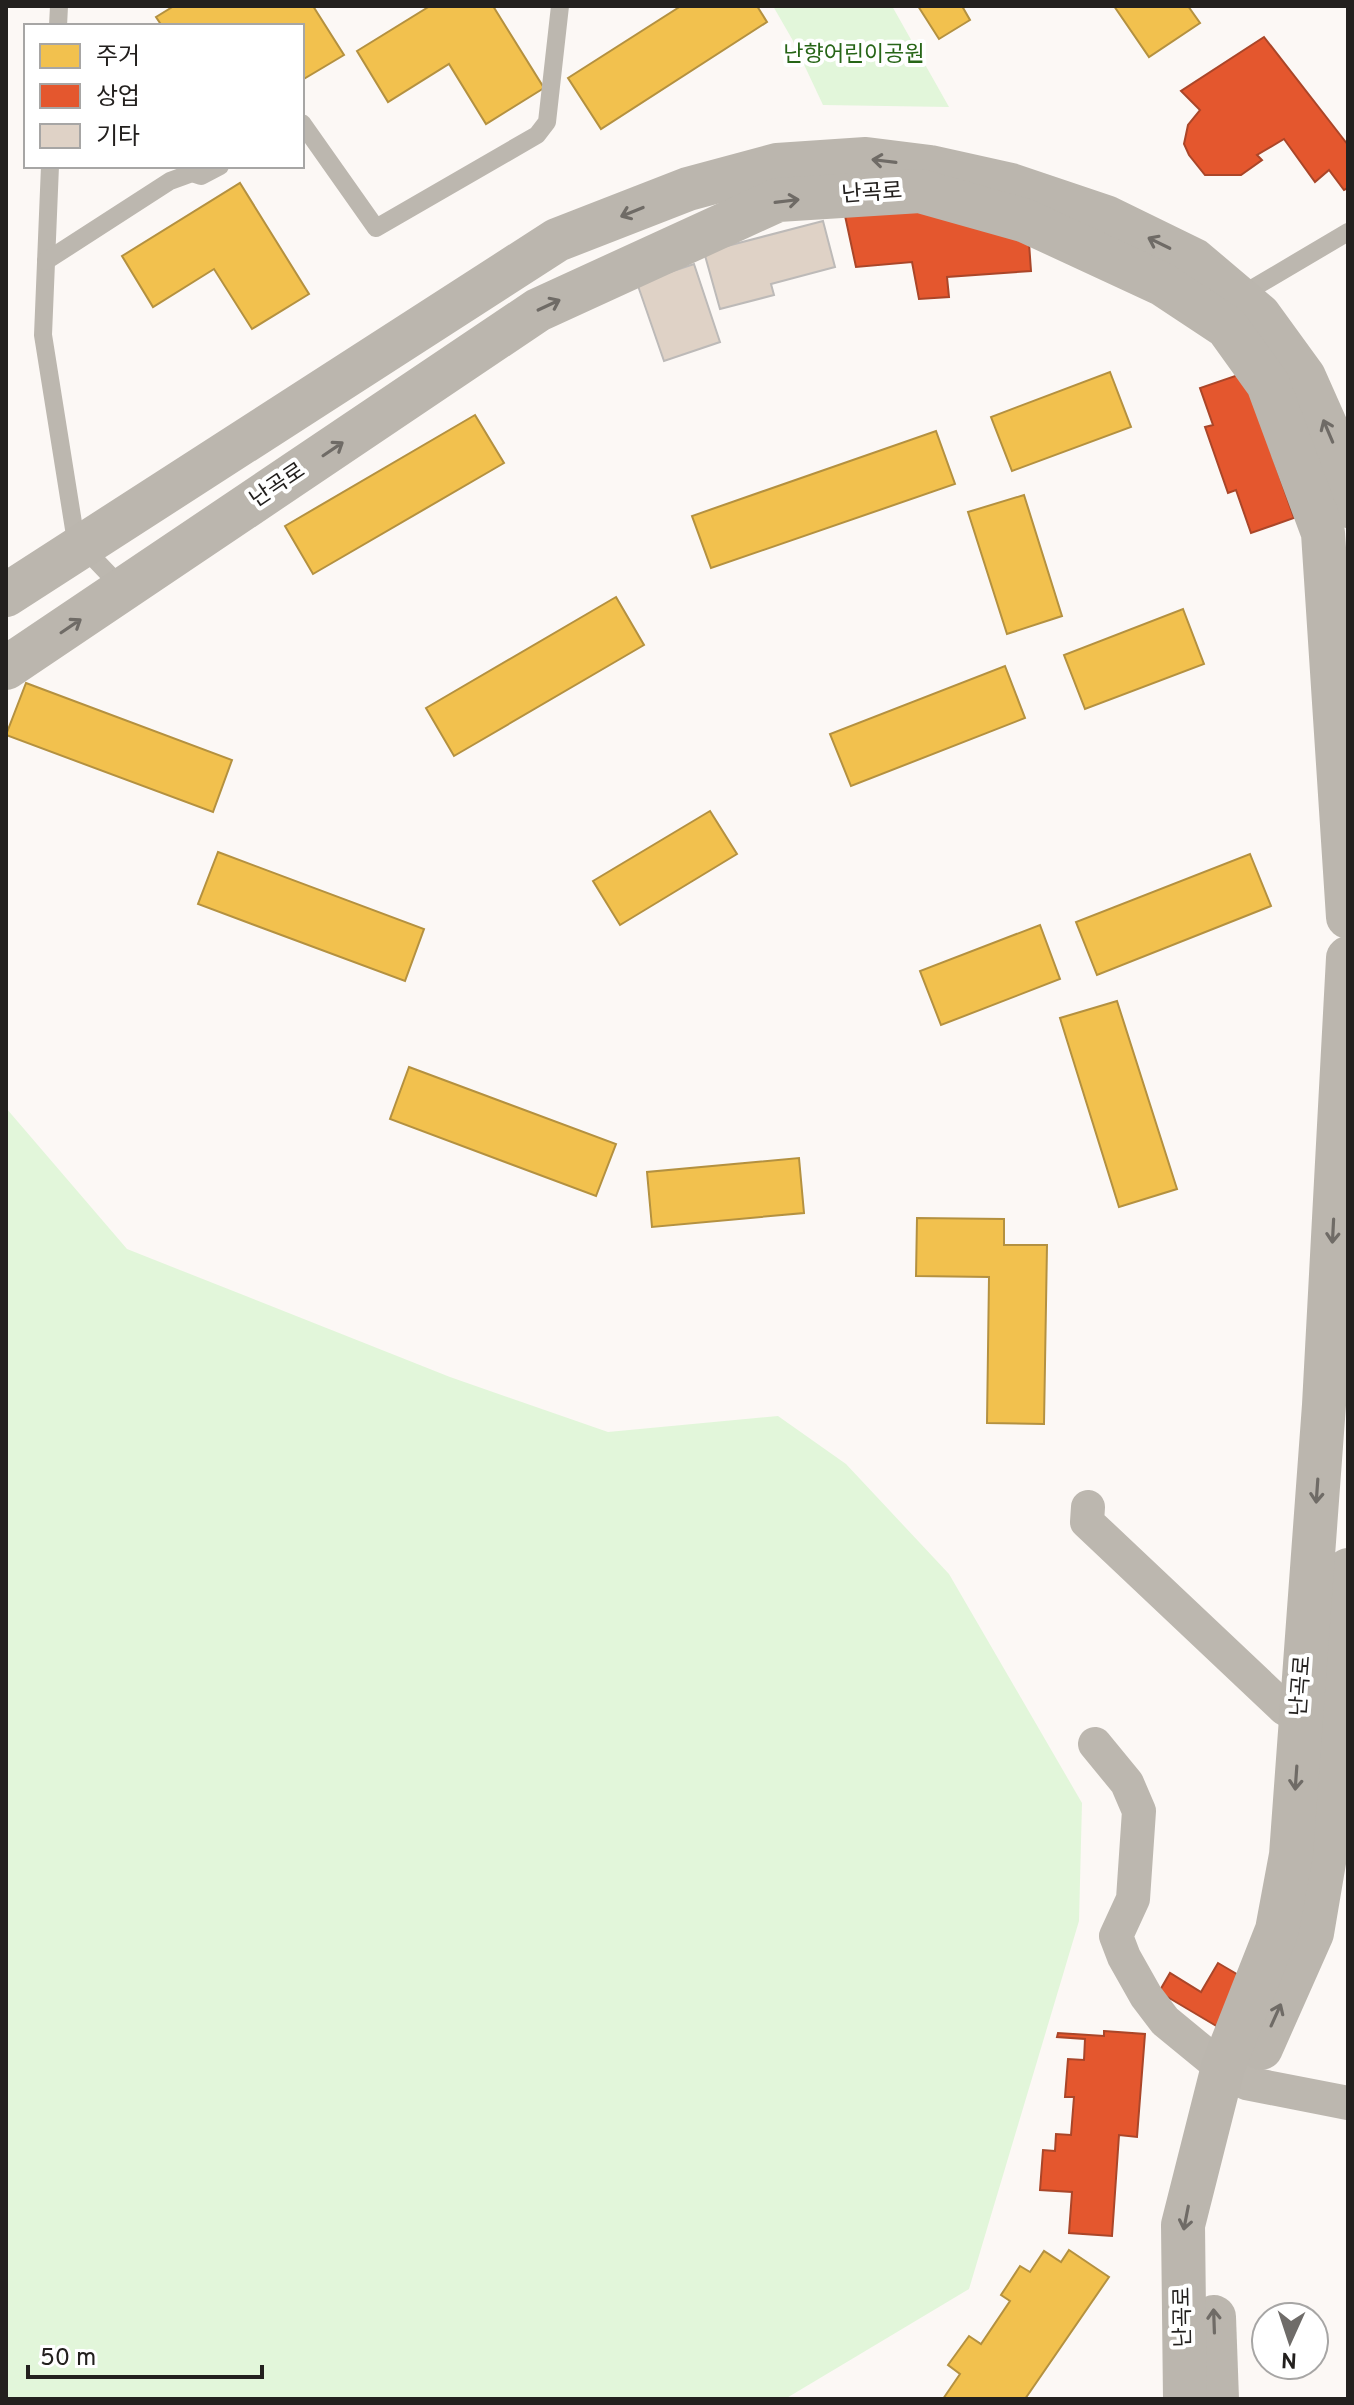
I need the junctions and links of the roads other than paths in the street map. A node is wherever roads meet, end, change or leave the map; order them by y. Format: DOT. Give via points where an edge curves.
graph roads {
  1 [pos="560,6"];
  2 [pos="304,126"];
  3 [pos="50,168"];
  4 [pos="216,168"];
  5 [pos="1348,232"];
  6 [pos="46,261"];
  7 [pos="1238,297"];
  8 [pos="1348,506"];
  9 [pos="82,546"];
  10 [pos="124,590"];
  11 [pos="6,595"];
  12 [pos="6,668"];
  13 [pos="1348,917"];
  14 [pos="1348,958"];
  15 [pos="1088,1507"];
  16 [pos="1348,1570"];
  17 [pos="1316,1720"];
  18 [pos="1095,1744"];
  19 [pos="1337,1845"];
  20 [pos="1235,2075"];
  21 [pos="1348,2103"];
  22 [pos="1185,2399"];
  23 [pos="1217,2399"];
  1 -- 2 [label="lane" via="547,122 537,135 376,228"];
  3 -- 6 [label="lane"];
  4 -- 6 [label="lane" via="170,181"];
  5 -- 7 [label="lane"];
  6 -- 9 [label="lane" via="43,335 74,529"];
  8 -- 7 [label="main road, 난곡로, one-way" via="1332,440 1304,377 1259,315"];
  7 -- 9 [label="main road, 난곡로, one-way" via="1194,260 1106,217 1011,185 866,159 777,165 688,189 557,240"];
  9 -- 10 [label="lane"];
  9 -- 11 [label="main road, 난곡로"];
  12 -- 10 [label="main road, 난곡로, one-way"];
  10 -- 13 [label="main road, 난곡로, one-way" via="538,310 778,200 920,191 1026,221 1162,284 1227,327 1268,384 1323,533"];
  14 -- 17 [label="main road, 난곡로, one-way" via="1324,1405"];
  15 -- 17 [label="street" via="1087,1522 1285,1709"];
  16 -- 17 [label="main road, 난곡로"];
  17 -- 19 [label="main road, 난곡로"];
  17 -- 20 [label="main road, 난곡로, one-way" via="1277,1930"];
  18 -- 20 [label="street" via="1127,1783 1139,1811 1133,1899 1116,1936 1120,1947 1165,2021"];
  20 -- 19 [label="main road, 난곡로, one-way" via="1312,1933"];
  20 -- 21 [label="street"];
  20 -- 22 [label="main road, 난곡로, one-way" via="1183,2225"];
  23 -- 20 [label="main road, 난곡로, one-way" via="1211,2234"];
}
